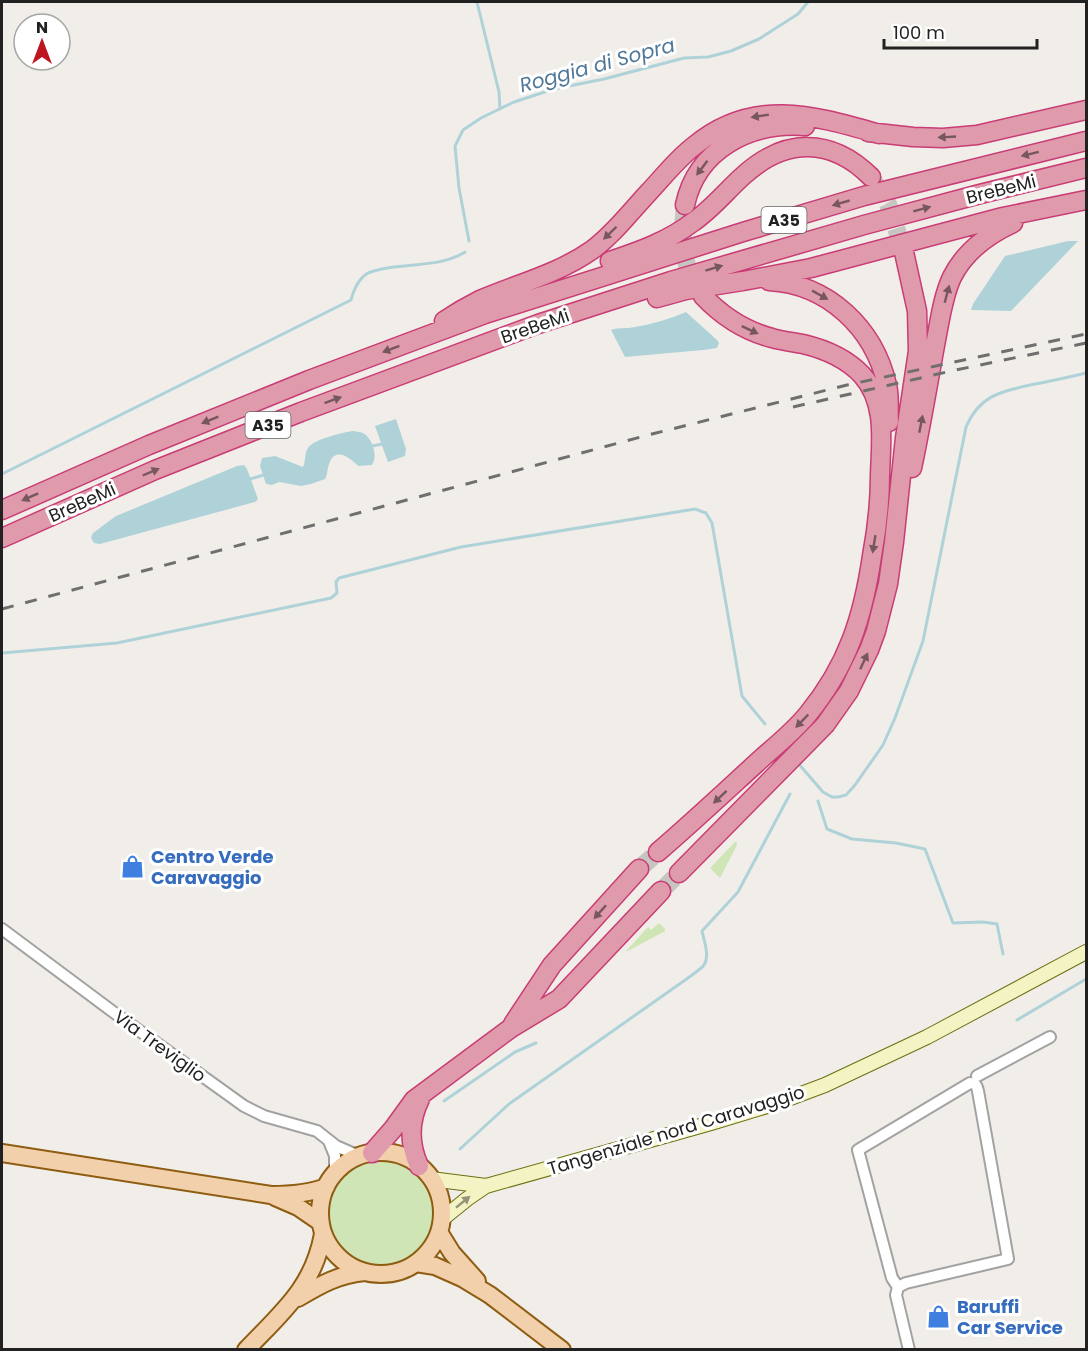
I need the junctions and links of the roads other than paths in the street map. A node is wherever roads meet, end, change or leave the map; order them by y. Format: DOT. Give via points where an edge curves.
graph roads {
  1 [pos="1086,110"];
  2 [pos="879,134"];
  3 [pos="1086,141"];
  4 [pos="1086,168"];
  5 [pos="870,177"];
  6 [pos="1086,200"];
  7 [pos="685,205"];
  8 [pos="1051,208"];
  9 [pos="904,252"];
  10 [pos="744,281"];
  11 [pos="703,296"];
  12 [pos="485,314"];
  13 [pos="538,324"];
  14 [pos="423,337"];
  15 [pos="880,485"];
  16 [pos="2,510"];
  17 [pos="2,538"];
  18 [pos="894,542"];
  19 [pos="658,852"];
  20 [pos="639,869"];
  21 [pos="679,873"];
  22 [pos="661,891"];
  23 [pos="2,929"];
  24 [pos="1086,952"];
  25 [pos="511,1028"];
  26 [pos="1050,1037"];
  27 [pos="977,1076"];
  28 [pos="424,1093"];
  29 [pos="329,1141"];
  30 [pos="2,1153"];
  31 [pos="367,1154"];
  32 [pos="425,1173"];
  33 [pos="330,1180"];
  34 [pos="486,1186"];
  35 [pos="271,1195"];
  36 [pos="440,1226"];
  37 [pos="322,1228"];
  38 [pos="416,1263"];
  39 [pos="366,1272"];
  40 [pos="898,1287"];
  41 [pos="490,1295"];
  42 [pos="292,1302"];
  43 [pos="246,1350"];
  44 [pos="562,1350"];
  45 [pos="909,1350"];
  1 -- 2 [label="highway, one-way" via="977,135 943,138"];
  2 -- 7 [label="highway, one-way" via="798,126 750,134 709,158 691,184"];
  2 -- 14 [label="highway, one-way" via="792,114 757,116 724,126 694,145 592,249 556,270 479,301"];
  3 -- 12 [label="highway, BreBeMi / A35, one-way" via="853,200"];
  13 -- 4 [label="highway, BreBeMi / A35, one-way" via="795,244"];
  5 -- 12 [label="highway" via="851,160 817,147 774,154 696,220 662,242 519,292"];
  6 -- 8 [label="highway"];
  8 -- 10 [label="highway"];
  18 -- 8 [label="highway, one-way" via="951,279 965,257 993,232"];
  9 -- 18 [label="highway" via="917,311 918,351"];
  10 -- 13 [label="highway" via="686,290"];
  10 -- 15 [label="highway, one-way" via="799,285 840,307 861,328 879,362 888,393 889,432"];
  11 -- 15 [label="highway, one-way" via="744,327 825,351 863,376 881,420"];
  12 -- 14 [label="highway, BreBeMi / A35"];
  17 -- 13 [label="highway, BreBeMi / A35, one-way" via="155,470"];
  14 -- 16 [label="highway, BreBeMi / A35, one-way" via="149,445"];
  15 -- 19 [label="highway, one-way" via="864,601 851,644 834,677 788,736"];
  21 -- 18 [label="highway, one-way" via="819,731 849,692 876,631"];
  20 -- 25 [label="highway, one-way" via="552,966"];
  22 -- 25 [label="highway" via="559,999"];
  23 -- 29 [label="street, Via Treviglio" via="244,1106 264,1116 311,1128"];
  24 -- 34 [label="main road, Tangenziale nord Caravaggio" via="927,1037 825,1085 711,1123"];
  25 -- 28 [label="highway"];
  26 -- 27 [label="street"];
  28 -- 31 [label="highway"];
  28 -- 32 [label="highway" via="411,1131 413,1149"];
  29 -- 31 [label="street, Via Treviglio" via="344,1150"];
  29 -- 33 [label="street" via="335,1156"];
  30 -- 35 [label="main road"];
  31 -- 32 [label="main road" via="397,1155"];
  31 -- 33 [label="main road" via="347,1163"];
  32 -- 34 [label="main road, Tangenziale nord Caravaggio"];
  32 -- 36 [label="main road" via="439,1195"];
  33 -- 35 [label="main road" via="313,1192"];
  33 -- 37 [label="main road" via="320,1208"];
  36 -- 34 [label="main road, Tangenziale nord Caravaggio, one-way"];
  35 -- 37 [label="main road" via="298,1207"];
  36 -- 38 [label="main road" via="431,1247"];
  36 -- 41 [label="main road" via="452,1253"];
  37 -- 39 [label="main road" via="331,1249 350,1266"];
  37 -- 42 [label="main road" via="320,1251"];
  38 -- 39 [label="main road" via="390,1273"];
  38 -- 41 [label="main road" via="446,1270"];
  39 -- 42 [label="main road" via="331,1280"];
  40 -- 40 [label="street" via="892,1278 858,1150 974,1084 1008,1259"];
  40 -- 45 [label="street" via="896,1295"];
  41 -- 44 [label="main road"];
  42 -- 43 [label="main road"];
}
